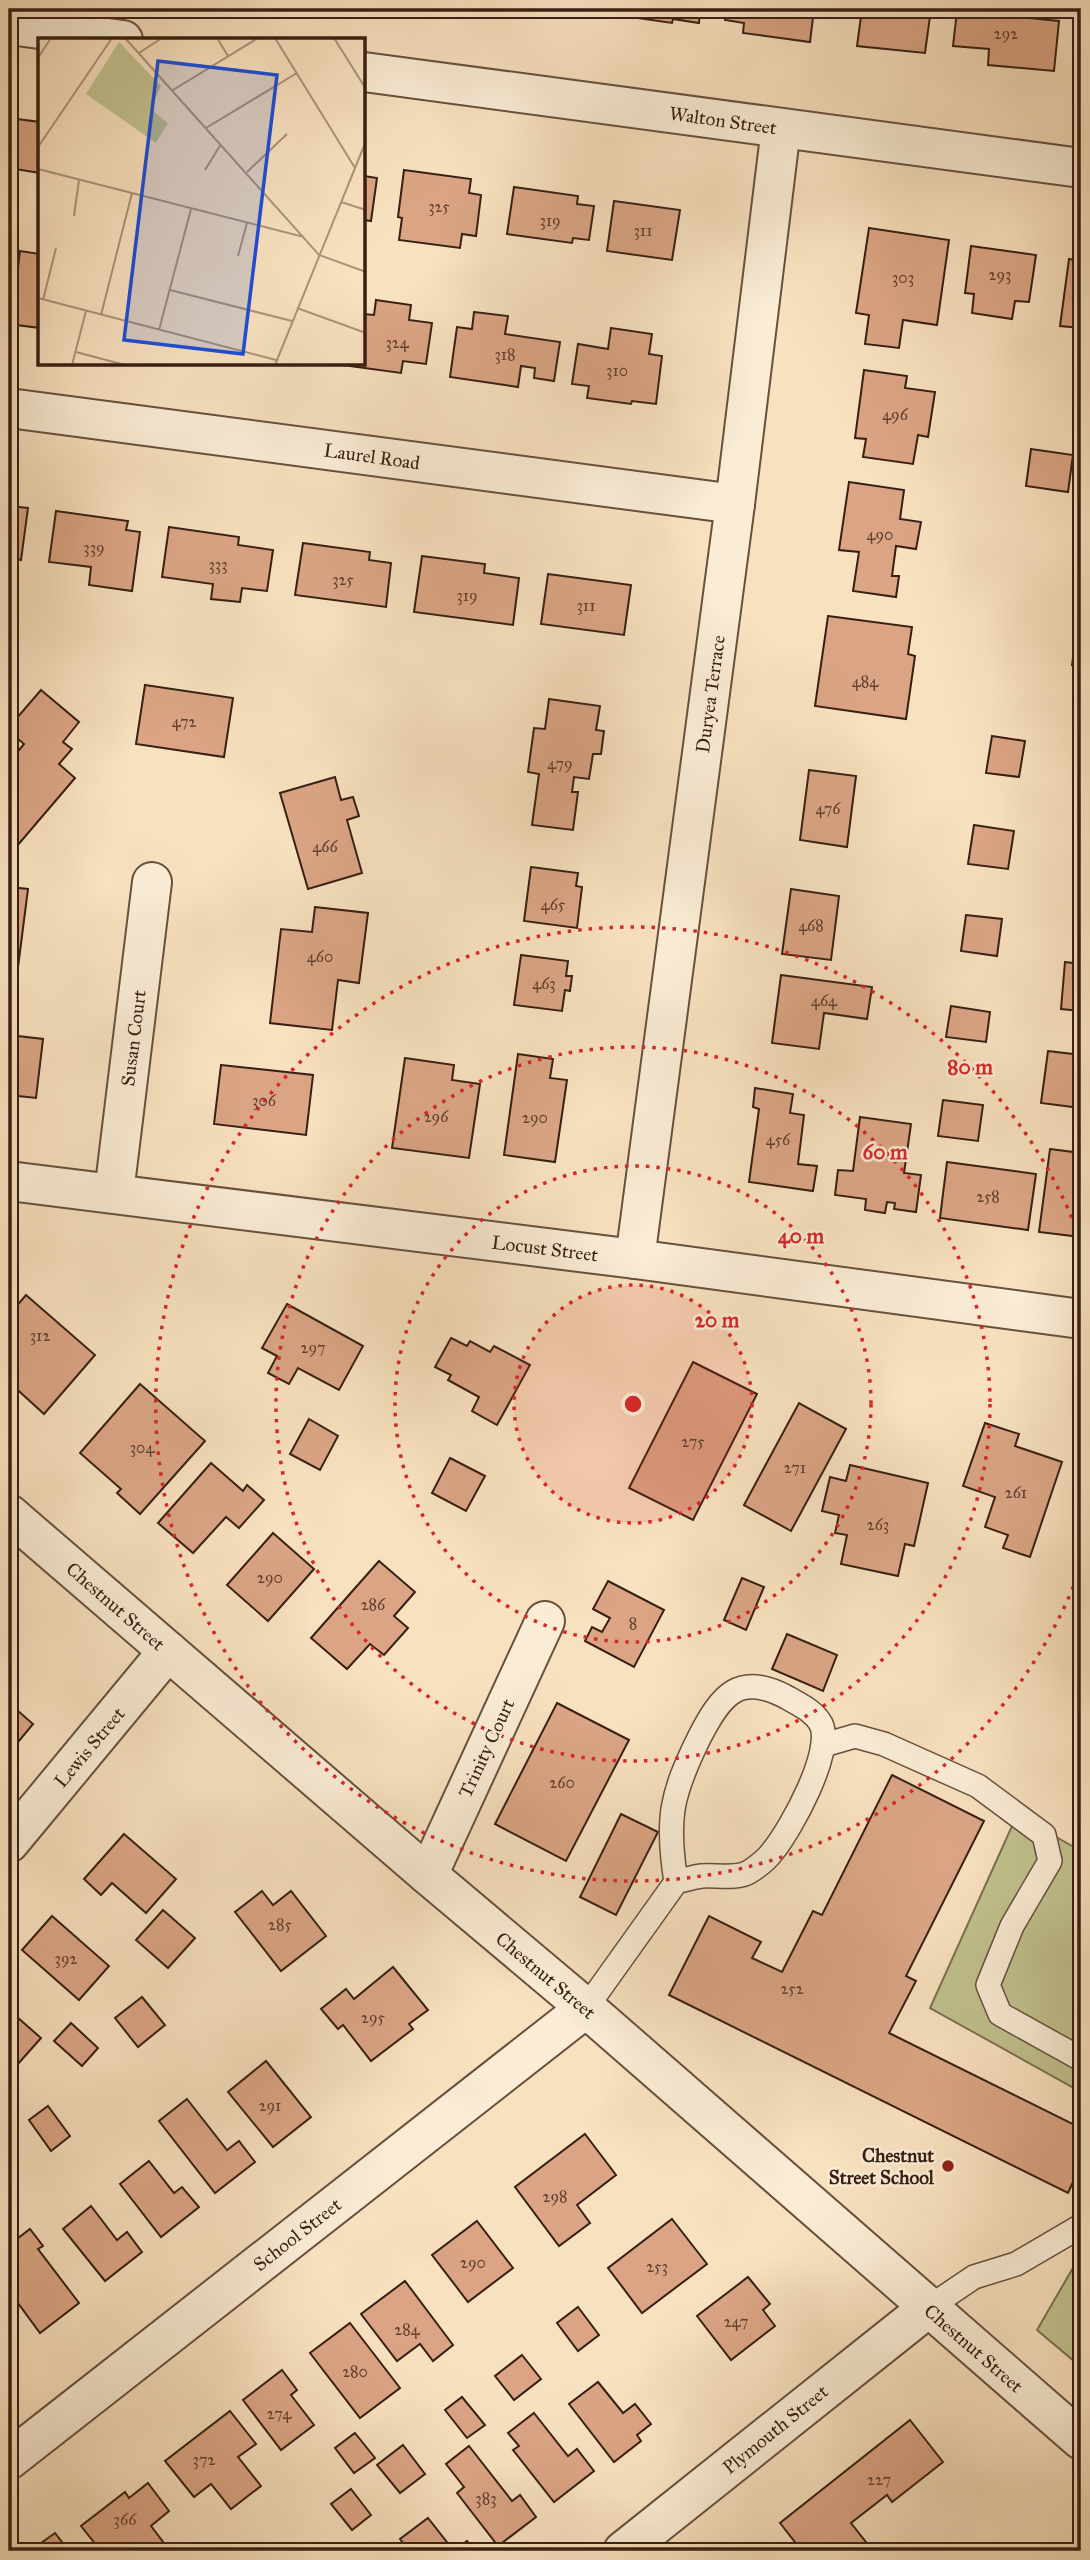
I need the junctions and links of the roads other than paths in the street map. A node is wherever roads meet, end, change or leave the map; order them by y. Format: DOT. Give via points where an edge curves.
graph roads {
  1 [pos="9,25"];
  2 [pos="108,38"];
  3 [pos="366,72"];
  4 [pos="781,128"];
  5 [pos="1081,168"];
  6 [pos="9,408"];
  7 [pos="735,504"];
  8 [pos="152,882"];
  9 [pos="9,1181"];
  10 [pos="114,1193"];
  11 [pos="635,1259"];
  12 [pos="1081,1319"];
  13 [pos="9,1514"];
  14 [pos="545,1621"];
  15 [pos="168,1651"];
  16 [pos="824,1745"];
  17 [pos="9,1843"];
  18 [pos="428,1875"];
  19 [pos="676,1882"];
  20 [pos="586,2008"];
  21 [pos="1081,2059"];
  22 [pos="1081,2226"];
  23 [pos="928,2308"];
  24 [pos="1081,2440"];
  25 [pos="9,2460"];
  26 [pos="623,2551"];
  1 -- 2 [label="street"];
  3 -- 4 [label="street, Walton Street"];
  4 -- 5 [label="street, Walton Street"];
  4 -- 7 [label="street, Duryea Terrace"];
  6 -- 7 [label="street, Laurel Road"];
  7 -- 11 [label="street, Duryea Terrace"];
  8 -- 10 [label="street, Susan Court"];
  9 -- 10 [label="street, Locust Street"];
  10 -- 11 [label="street, Locust Street"];
  11 -- 12 [label="street, Locust Street"];
  13 -- 15 [label="street, Chestnut Street"];
  14 -- 18 [label="street, Trinity Court"];
  15 -- 17 [label="street, Lewis Street"];
  15 -- 18 [label="street, Chestnut Street"];
  16 -- 19 [label="lane" via="812,1785 773,1852 747,1874"];
  16 -- 19 [label="lane" via="822,1726 808,1709 778,1693 750,1685 726,1695 681,1775 671,1811"];
  16 -- 21 [label="lane" via="855,1736 884,1744 978,1786 1044,1835 1050,1861 1012,1926 988,1985 1000,2014"];
  18 -- 20 [label="street, Chestnut Street"];
  19 -- 20 [label="lane"];
  20 -- 23 [label="street, Chestnut Street"];
  20 -- 25 [label="street, School Street"];
  22 -- 23 [label="lane" via="1016,2264 974,2277"];
  23 -- 24 [label="street, Chestnut Street"];
  23 -- 26 [label="street, Plymouth Street"];
}
